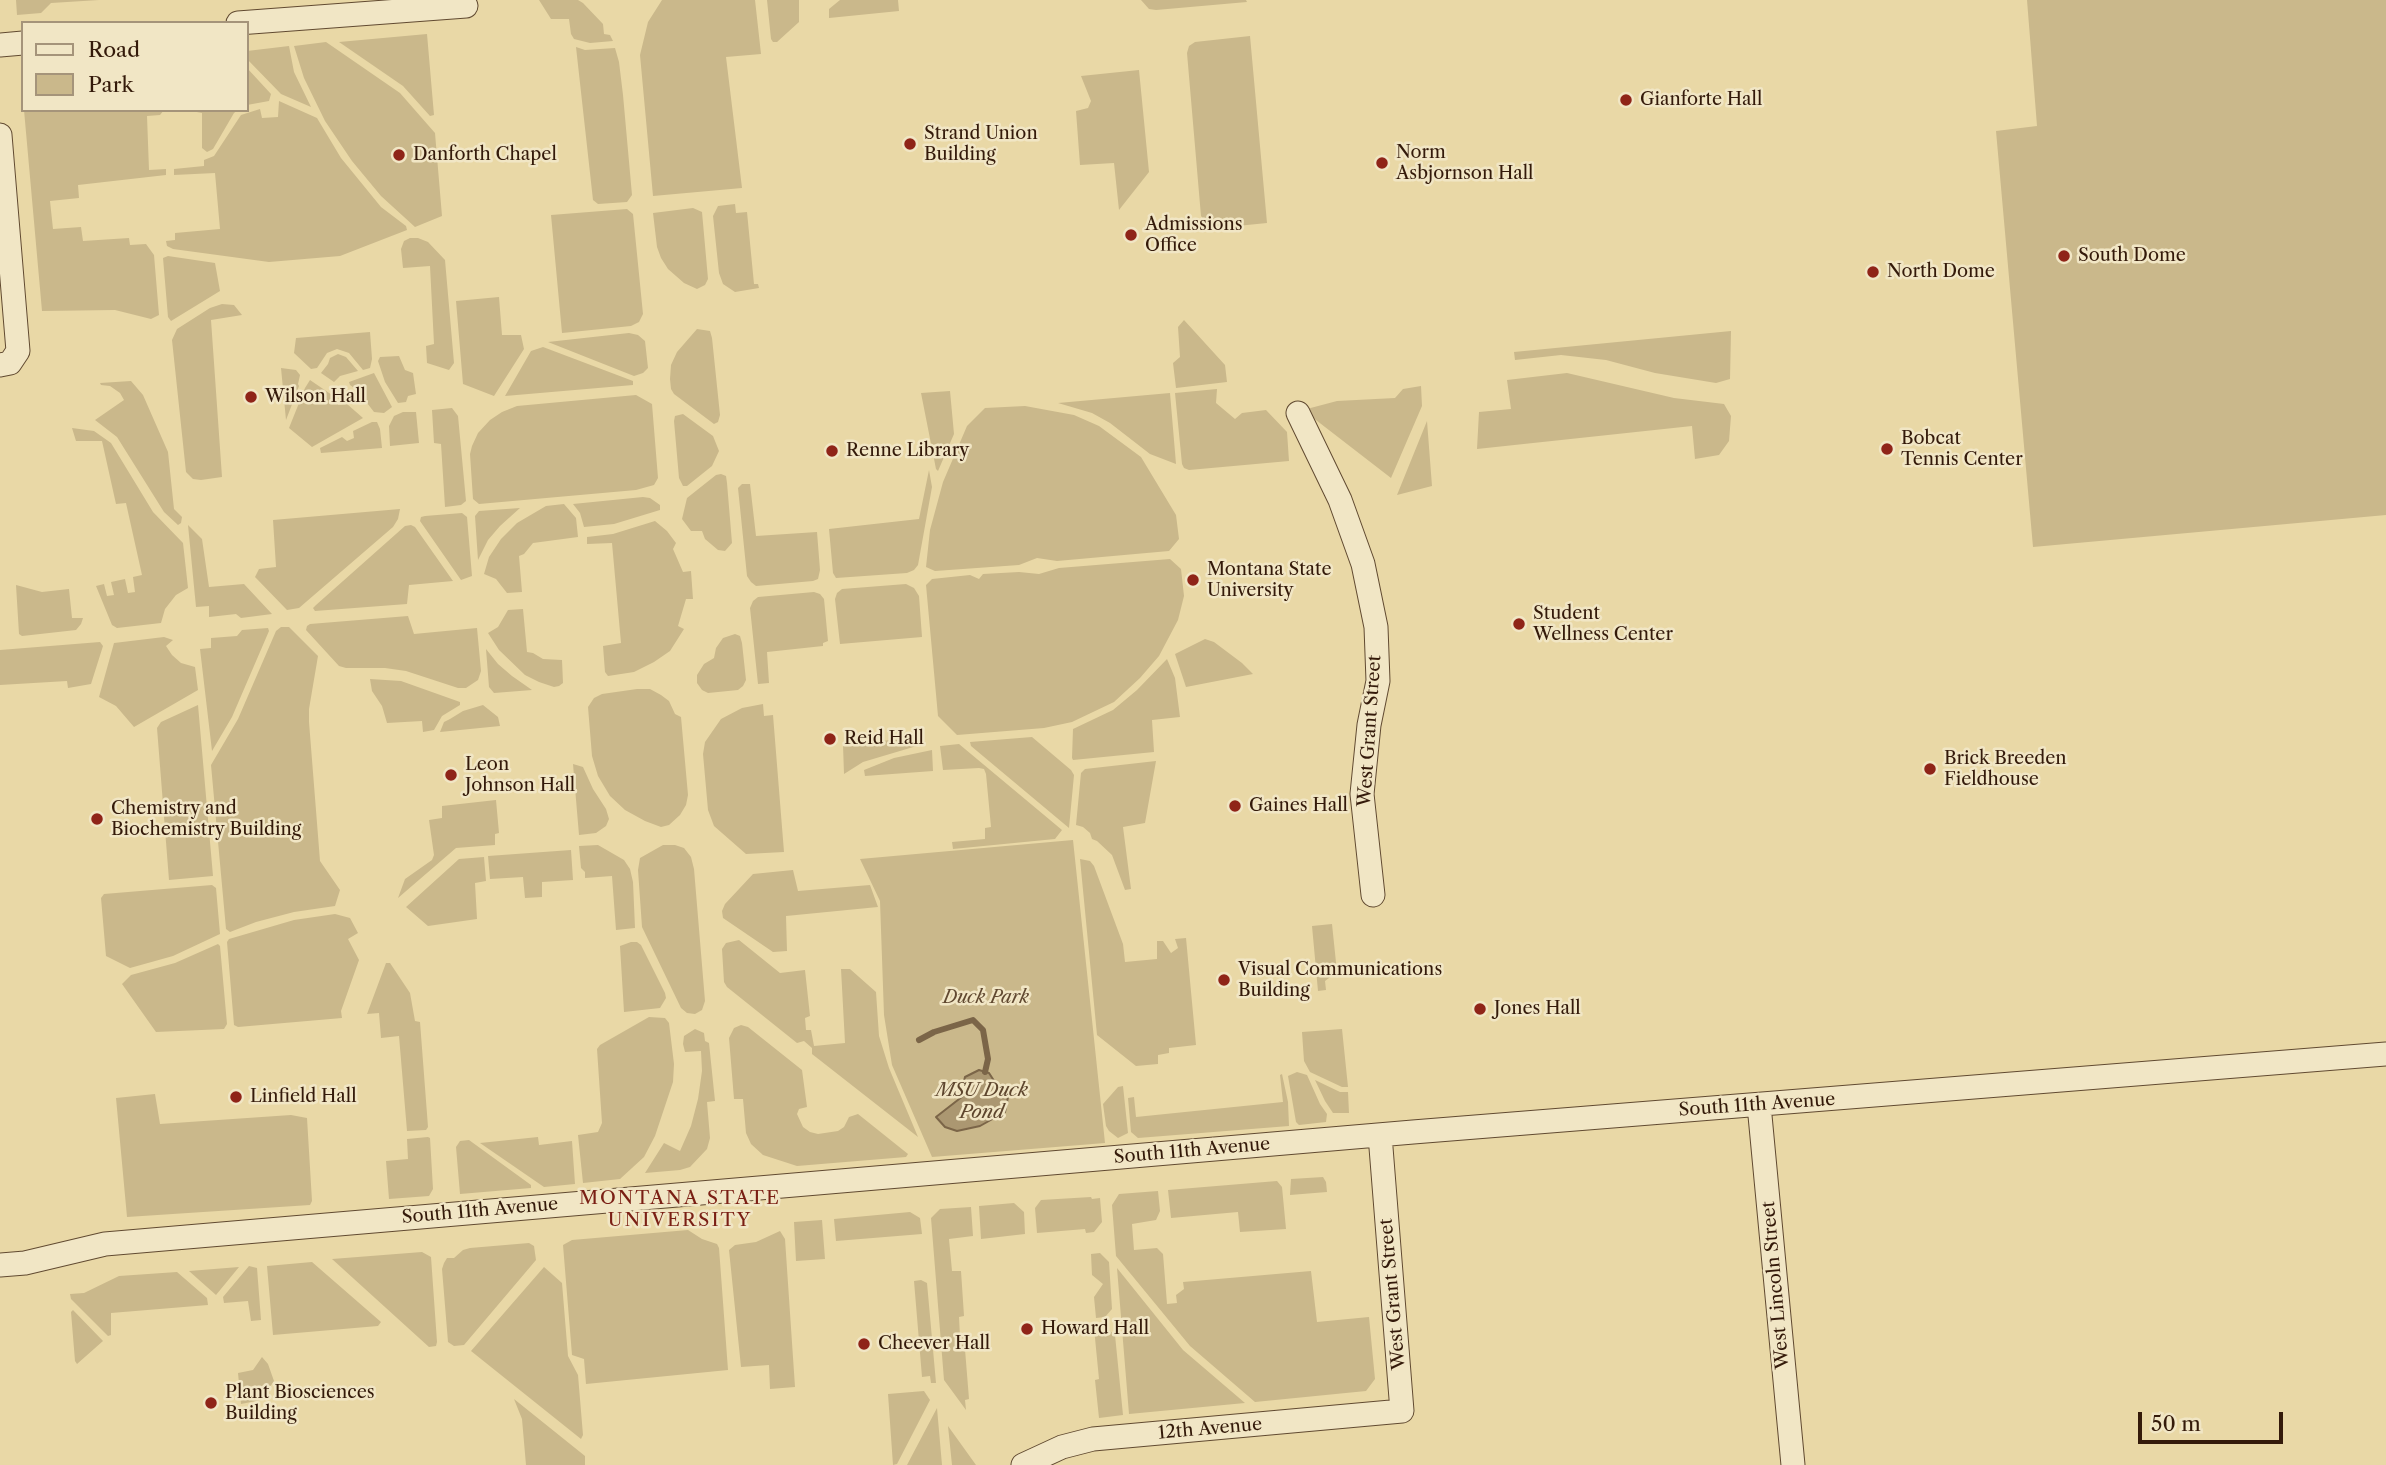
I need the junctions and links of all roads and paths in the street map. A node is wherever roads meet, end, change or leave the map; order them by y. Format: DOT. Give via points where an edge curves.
graph roads {
  1 [pos="466,6"];
  2 [pos="248,22"];
  3 [pos="21,43"];
  4 [pos="0,45"];
  5 [pos="0,135"];
  6 [pos="8,333"];
  7 [pos="0,365"];
  8 [pos="1298,413"];
  9 [pos="1373,895"];
  10 [pos="2386,1054"];
  11 [pos="1759,1105"];
  12 [pos="1380,1135"];
  13 [pos="0,1265"];
  14 [pos="1402,1411"];
  15 [pos="1023,1465"];
  16 [pos="1793,1465"];
  1 -- 2 [label="street"];
  3 -- 4 [label="street"];
  5 -- 6 [label="street"];
  6 -- 7 [label="street" via="18,352 10,363"];
  8 -- 9 [label="street, West Grant Street" via="1340,500 1363,564 1376,627 1378,681 1362,794"];
  10 -- 11 [label="street, South 11th Avenue"];
  11 -- 12 [label="street, South 11th Avenue"];
  11 -- 16 [label="street, West Lincoln Street"];
  12 -- 13 [label="street, South 11th Avenue" via="105,1244"];
  12 -- 14 [label="street, West Grant Street"];
  14 -- 15 [label="street, 12th Avenue" via="1093,1439"];
}
